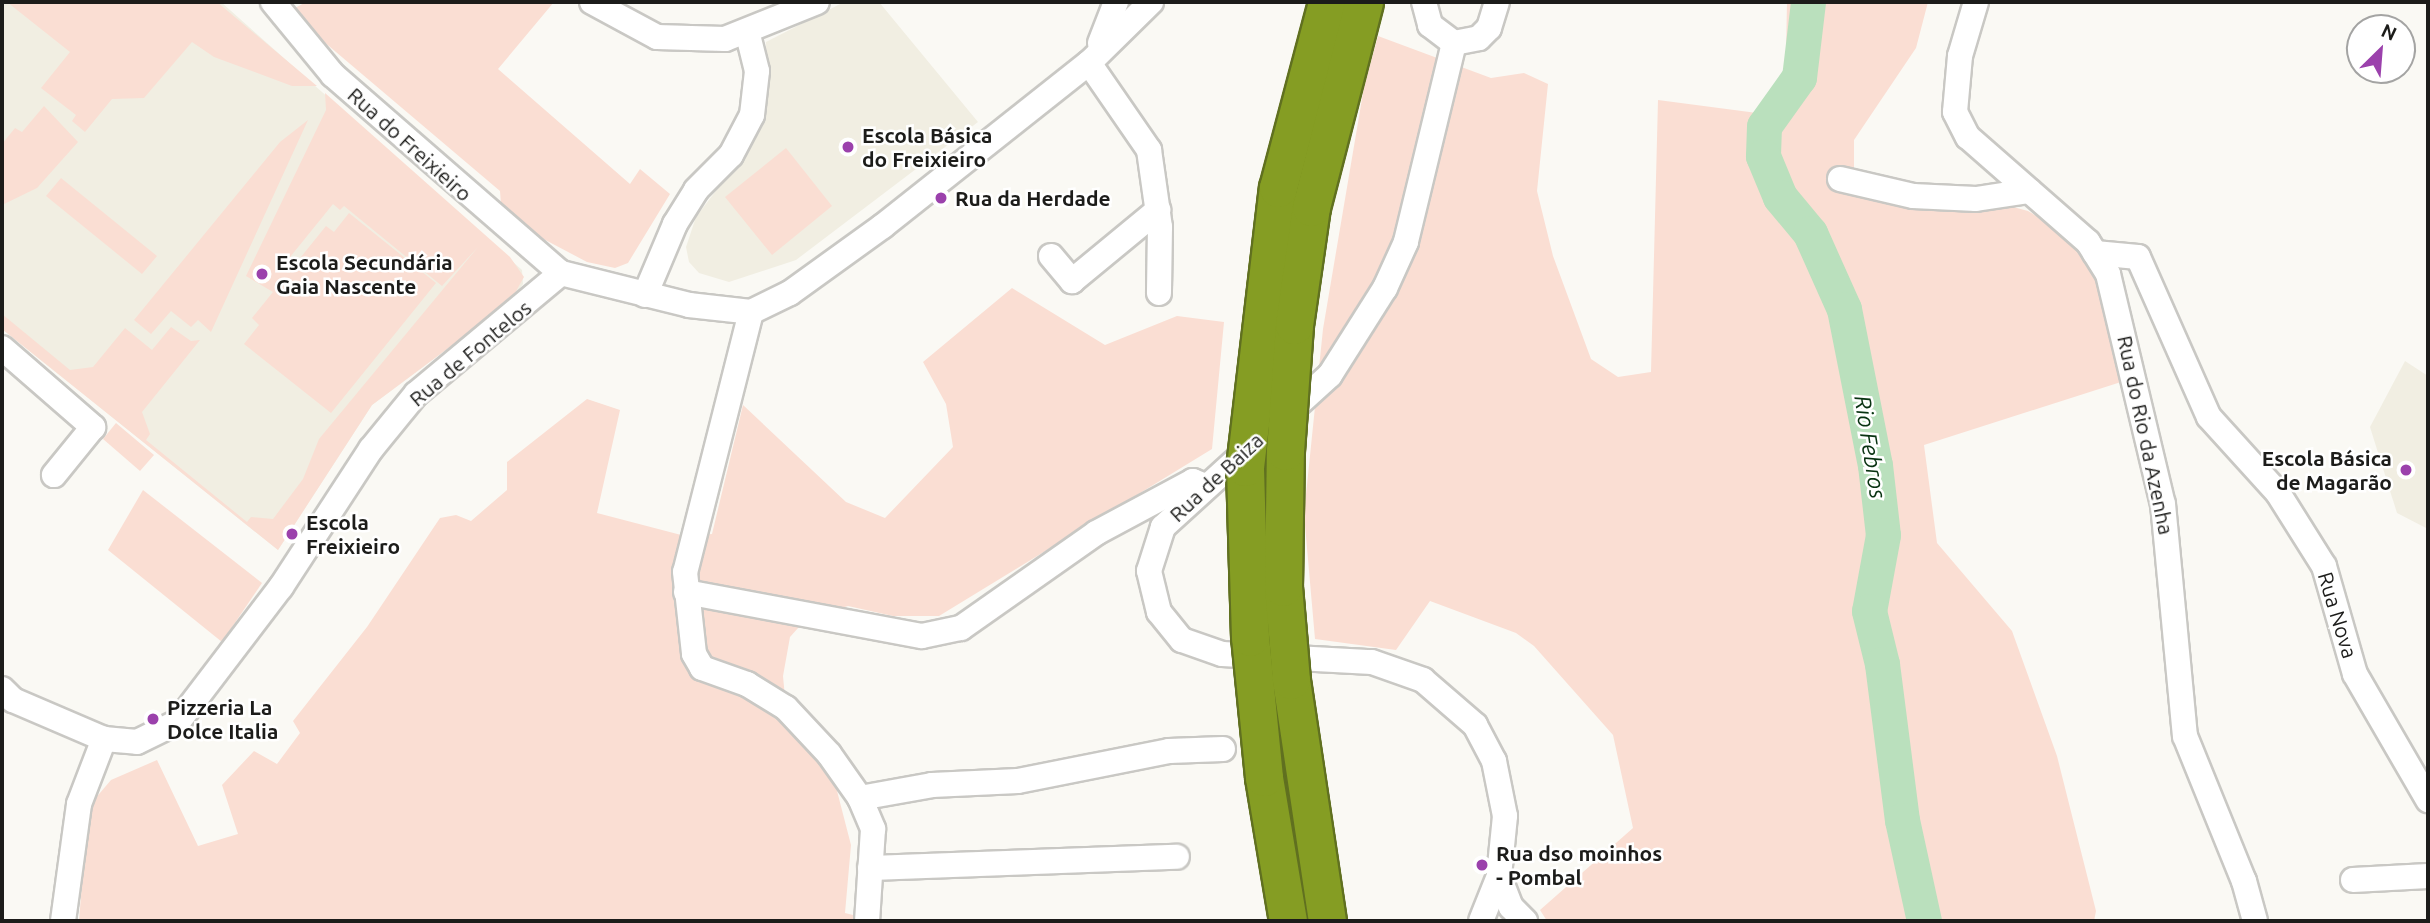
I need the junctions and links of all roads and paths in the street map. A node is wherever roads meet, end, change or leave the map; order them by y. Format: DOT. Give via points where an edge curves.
graph roads {
  1 [pos="273,2"];
  2 [pos="817,2"];
  3 [pos="1116,2"];
  4 [pos="1151,2"];
  5 [pos="1327,2"];
  6 [pos="1364,2"];
  7 [pos="1424,2"];
  8 [pos="1497,2"];
  9 [pos="1976,2"];
  10 [pos="605,5"];
  11 [pos="747,31"];
  12 [pos="1454,43"];
  13 [pos="1089,63"];
  14 [pos="1840,179"];
  15 [pos="2029,191"];
  16 [pos="1158,210"];
  17 [pos="2095,253"];
  18 [pos="1051,256"];
  19 [pos="561,273"];
  20 [pos="1159,293"];
  21 [pos="645,295"];
  22 [pos="751,312"];
  23 [pos="2,348"];
  24 [pos="54,475"];
  25 [pos="1204,486"];
  26 [pos="686,592"];
  27 [pos="5,699"];
  28 [pos="104,739"];
  29 [pos="1223,749"];
  30 [pos="860,798"];
  31 [pos="2428,800"];
  32 [pos="1177,857"];
  33 [pos="870,868"];
  34 [pos="1499,876"];
  35 [pos="2428,876"];
  36 [pos="2353,880"];
  37 [pos="64,921"];
  38 [pos="867,921"];
  39 [pos="1288,921"];
  40 [pos="1328,921"];
  41 [pos="1481,921"];
  42 [pos="1525,921"];
  43 [pos="2255,921"];
  1 -- 19 [label="street, Rua do Freixieiro" via="324,67"];
  2 -- 11 [label="street"];
  3 -- 13 [label="street" via="1113,19"];
  4 -- 13 [label="street"];
  5 -- 39 [label="highway, bridge" via="1278,188 1245,467 1250,637 1264,777"];
  6 -- 40 [label="highway, bridge" via="1311,207 1294,325 1285,451 1283,587 1291,680"];
  7 -- 12 [label="street" via="1430,25"];
  8 -- 12 [label="street" via="1489,28 1479,38"];
  9 -- 15 [label="street, Rua do Rio da Azenha" via="1960,56 1955,112 1968,137"];
  10 -- 11 [label="street" via="657,37 725,39"];
  11 -- 21 [label="street" via="757,71 752,116 731,155 696,190 675,224"];
  12 -- 25 [label="street, Rua de Baiza" via="1406,242 1385,288 1330,375"];
  13 -- 16 [label="street" via="1149,150"];
  13 -- 22 [label="street" via="883,226 790,293"];
  14 -- 15 [label="street" via="1913,196 1976,199"];
  15 -- 17 [label="street, Rua do Rio da Azenha"];
  16 -- 18 [label="street" via="1072,281"];
  16 -- 20 [label="street"];
  17 -- 31 [label="street, Rua Nova" via="2138,257 2209,417 2278,493 2324,566 2355,674"];
  17 -- 43 [label="street, Rua do Rio da Azenha" via="2123,323 2163,503 2185,736 2244,881"];
  19 -- 21 [label="street"];
  19 -- 28 [label="street, Rua de Fontelos" via="416,394 371,449 281,587 178,722 136,742"];
  21 -- 22 [label="street"];
  22 -- 26 [label="street" via="688,561"];
  23 -- 24 [label="street" via="93,427"];
  25 -- 26 [label="street" via="1193,481 1096,533 961,628 922,636"];
  25 -- 34 [label="street, Rua de Baiza" via="1163,527 1151,552 1151,590 1170,627 1182,640 1207,651 1372,662 1438,692 1475,725 1494,761 1505,816"];
  26 -- 30 [label="street" via="694,654 702,668 747,684 786,708 829,754"];
  27 -- 28 [label="street, Rua de Fontelos"];
  28 -- 37 [label="street" via="79,804"];
  29 -- 30 [label="street" via="1169,751 1018,781 932,785"];
  30 -- 33 [label="street" via="873,829"];
  32 -- 33 [label="street"];
  33 -- 38 [label="street"];
  34 -- 41 [label="street, Rua de Baiza"];
  34 -- 42 [label="street" via="1511,907"];
  35 -- 36 [label="street"];
}
